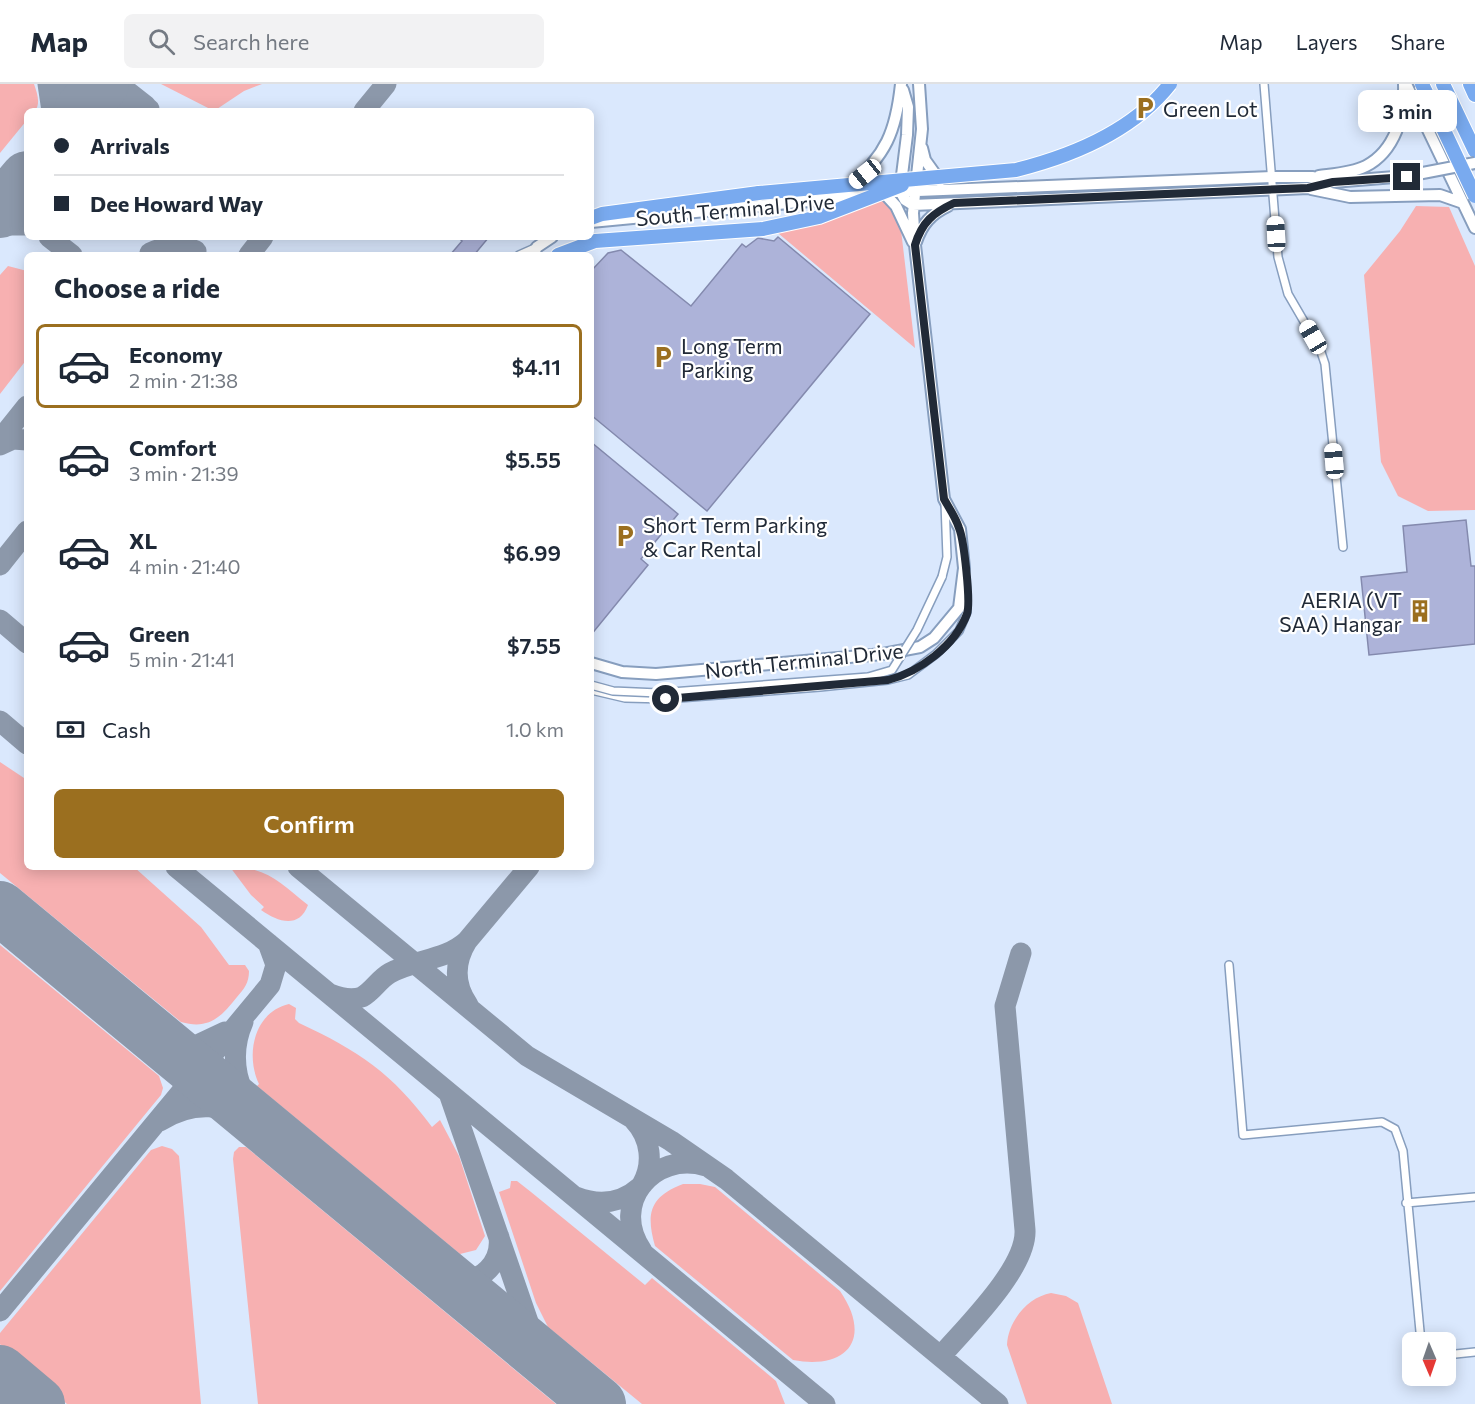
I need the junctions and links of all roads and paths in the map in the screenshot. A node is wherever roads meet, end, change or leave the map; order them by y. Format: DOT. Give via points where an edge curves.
graph roads {
  1 [pos="901,84"];
  2 [pos="919,84"];
  3 [pos="1170,84"];
  4 [pos="1264,84"];
  5 [pos="1405,84"];
  6 [pos="1422,84"];
  7 [pos="1443,84"];
  8 [pos="1470,84"];
  9 [pos="1475,95"];
  10 [pos="921,141"];
  11 [pos="1475,151"];
  12 [pos="1475,163"];
  13 [pos="1273,177"];
  14 [pos="1313,177"];
  15 [pos="924,178"];
  16 [pos="1333,182"];
  17 [pos="1119,183"];
  18 [pos="1035,186"];
  19 [pos="1308,188"];
  20 [pos="956,189"];
  21 [pos="915,190"];
  22 [pos="1274,190"];
  23 [pos="900,191"];
  24 [pos="884,193"];
  25 [pos="1120,196"];
  26 [pos="1469,199"];
  27 [pos="824,202"];
  28 [pos="976,202"];
  29 [pos="954,203"];
  30 [pos="913,205"];
  31 [pos="594,218"];
  32 [pos="594,220"];
  33 [pos="1475,228"];
  34 [pos="548,240"];
  35 [pos="915,245"];
  36 [pos="535,251"];
  37 [pos="566,252"];
  38 [pos="944,499"];
  39 [pos="1343,547"];
  40 [pos="964,568"];
  41 [pos="594,664"];
  42 [pos="594,681"];
  43 [pos="594,686"];
  44 [pos="594,691"];
  45 [pos="625,698"];
  46 [pos="1229,965"];
  47 [pos="1475,1197"];
  48 [pos="1407,1203"];
  49 [pos="1420,1332"];
  50 [pos="1475,1352"];
  51 [pos="1456,1354"];
  1 -- 23 [label="main road" via="908,106"];
  1 -- 27 [label="main road" via="890,140 865,174"];
  2 -- 10 [label="main road"];
  3 -- 15 [label="highway, bridge" via="1141,112 1066,155 1016,170"];
  4 -- 13 [label="street"];
  5 -- 14 [label="main road" via="1401,121 1381,156 1364,167"];
  5 -- 26 [label="main road"];
  6 -- 26 [label="highway, bridge"];
  7 -- 11 [label="highway"];
  8 -- 9 [label="highway"];
  10 -- 20 [label="main road" via="933,173 941,183"];
  10 -- 21 [label="main road"];
  12 -- 16 [label="main road, bridge" via="1407,177"];
  13 -- 14 [label="main road"];
  13 -- 17 [label="main road"];
  13 -- 22 [label="street"];
  14 -- 16 [label="main road"];
  15 -- 31 [label="highway, bridge" via="679,202"];
  15 -- 37 [label="highway, bridge" via="819,217 763,229 595,241"];
  16 -- 19 [label="main road"];
  17 -- 18 [label="main road"];
  17 -- 25 [label="street"];
  18 -- 20 [label="main road, South Terminal Drive"];
  18 -- 28 [label="main road" via="1016,193 978,197"];
  19 -- 22 [label="main road"];
  19 -- 26 [label="main road" via="1350,197 1440,195"];
  20 -- 21 [label="main road, South Terminal Drive"];
  21 -- 23 [label="main road, South Terminal Drive"];
  21 -- 30 [label="main road"];
  22 -- 25 [label="main road"];
  22 -- 39 [label="street" via="1278,257 1284,284 1325,364"];
  23 -- 24 [label="main road, South Terminal Drive"];
  23 -- 30 [label="main road"];
  24 -- 27 [label="main road, South Terminal Drive"];
  24 -- 35 [label="main road" via="896,206"];
  25 -- 28 [label="main road"];
  26 -- 33 [label="main road"];
  27 -- 32 [label="main road, South Terminal Drive"];
  28 -- 29 [label="main road"];
  29 -- 30 [label="main road"];
  29 -- 35 [label="main road" via="930,217"];
  30 -- 35 [label="main road"];
  34 -- 36 [label="main road"];
  35 -- 38 [label="main road"];
  38 -- 40 [label="main road, North Terminal Drive" via="960,529"];
  38 -- 43 [label="street, bridge" via="948,557 942,577 892,670 868,677 658,693"];
  40 -- 41 [label="main road, North Terminal Drive" via="959,608 934,638 920,647 883,654 656,674 622,672"];
  40 -- 45 [label="street" via="968,612 959,631 908,675 808,688 666,699"];
  42 -- 45 [label="street"];
  44 -- 45 [label="street"];
  46 -- 48 [label="street" via="1243,1135 1383,1122 1395,1129 1403,1150"];
  47 -- 48 [label="street"];
  48 -- 49 [label="street"];
  50 -- 51 [label="street"];
}
